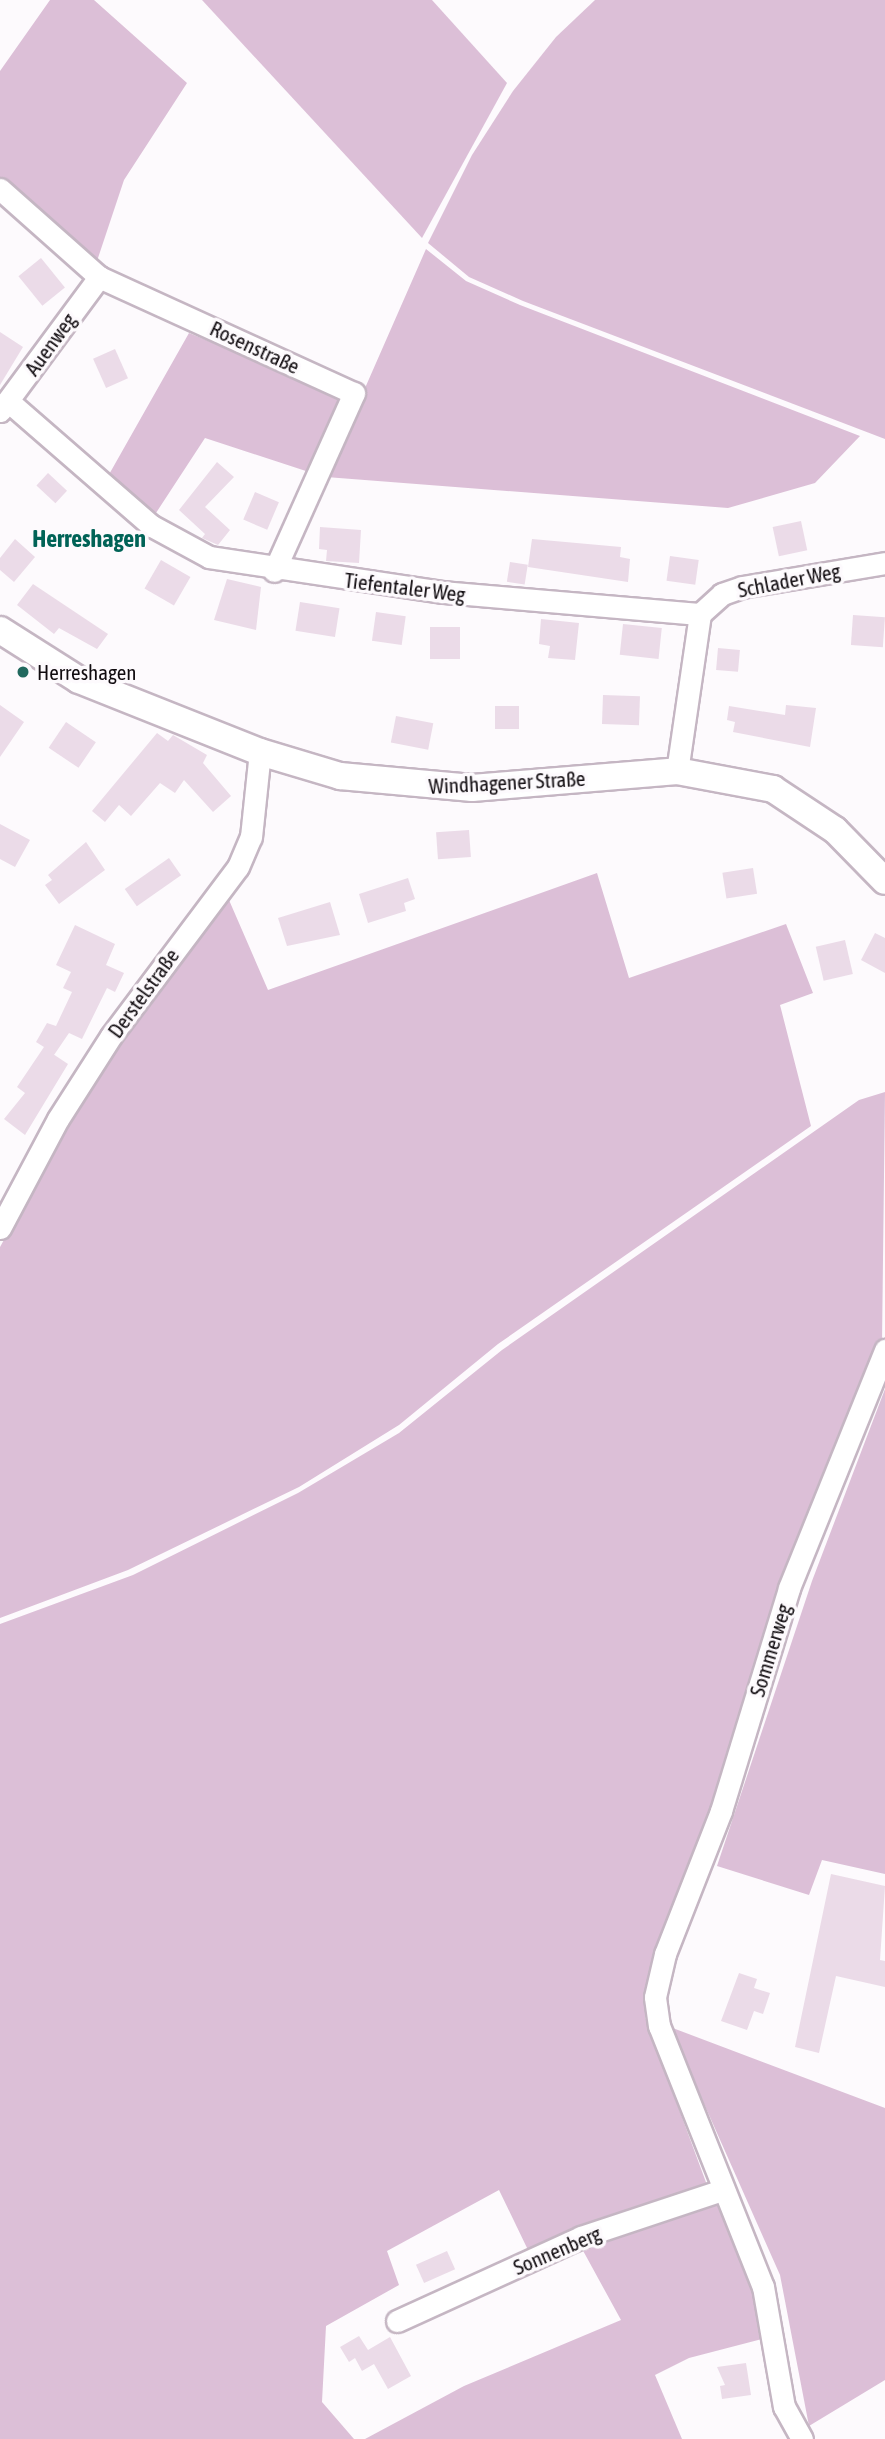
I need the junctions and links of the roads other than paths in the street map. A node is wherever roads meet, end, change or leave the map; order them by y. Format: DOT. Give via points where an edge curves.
graph roads {
  1 [pos="0,189"];
  2 [pos="99,277"];
  3 [pos="4,406"];
  4 [pos="885,562"];
  5 [pos="274,571"];
  6 [pos="700,614"];
  7 [pos="0,630"];
  8 [pos="260,752"];
  9 [pos="677,771"];
  10 [pos="885,881"];
  11 [pos="0,1228"];
  12 [pos="885,1350"];
  13 [pos="722,2190"];
  14 [pos="397,2322"];
  15 [pos="802,2439"];
  1 -- 2 [label="street, Rosenstraße"];
  2 -- 3 [label="street, Auenweg"];
  2 -- 5 [label="street, Rosenstraße" via="354,393"];
  3 -- 5 [label="street, Tiefentaler Weg" via="152,526 209,557"];
  4 -- 6 [label="street, Schlader Weg" via="742,587 722,594"];
  5 -- 6 [label="street, Tiefentaler Weg"];
  6 -- 9 [label="street"];
  7 -- 8 [label="main road, Windhagener Straße" via="79,680"];
  8 -- 9 [label="main road, Windhagener Straße" via="340,776 420,787 472,788"];
  8 -- 11 [label="street, Derstelstraße" via="251,837 238,867 111,1037 58,1119"];
  9 -- 10 [label="main road, Windhagener Straße" via="773,789 835,830"];
  12 -- 13 [label="street, Sommerweg" via="789,1588 721,1811 665,1954 656,1997 659,2026"];
  13 -- 14 [label="street, Sonnenberg" via="581,2237"];
  13 -- 15 [label="street" via="764,2287 784,2407"];
}
